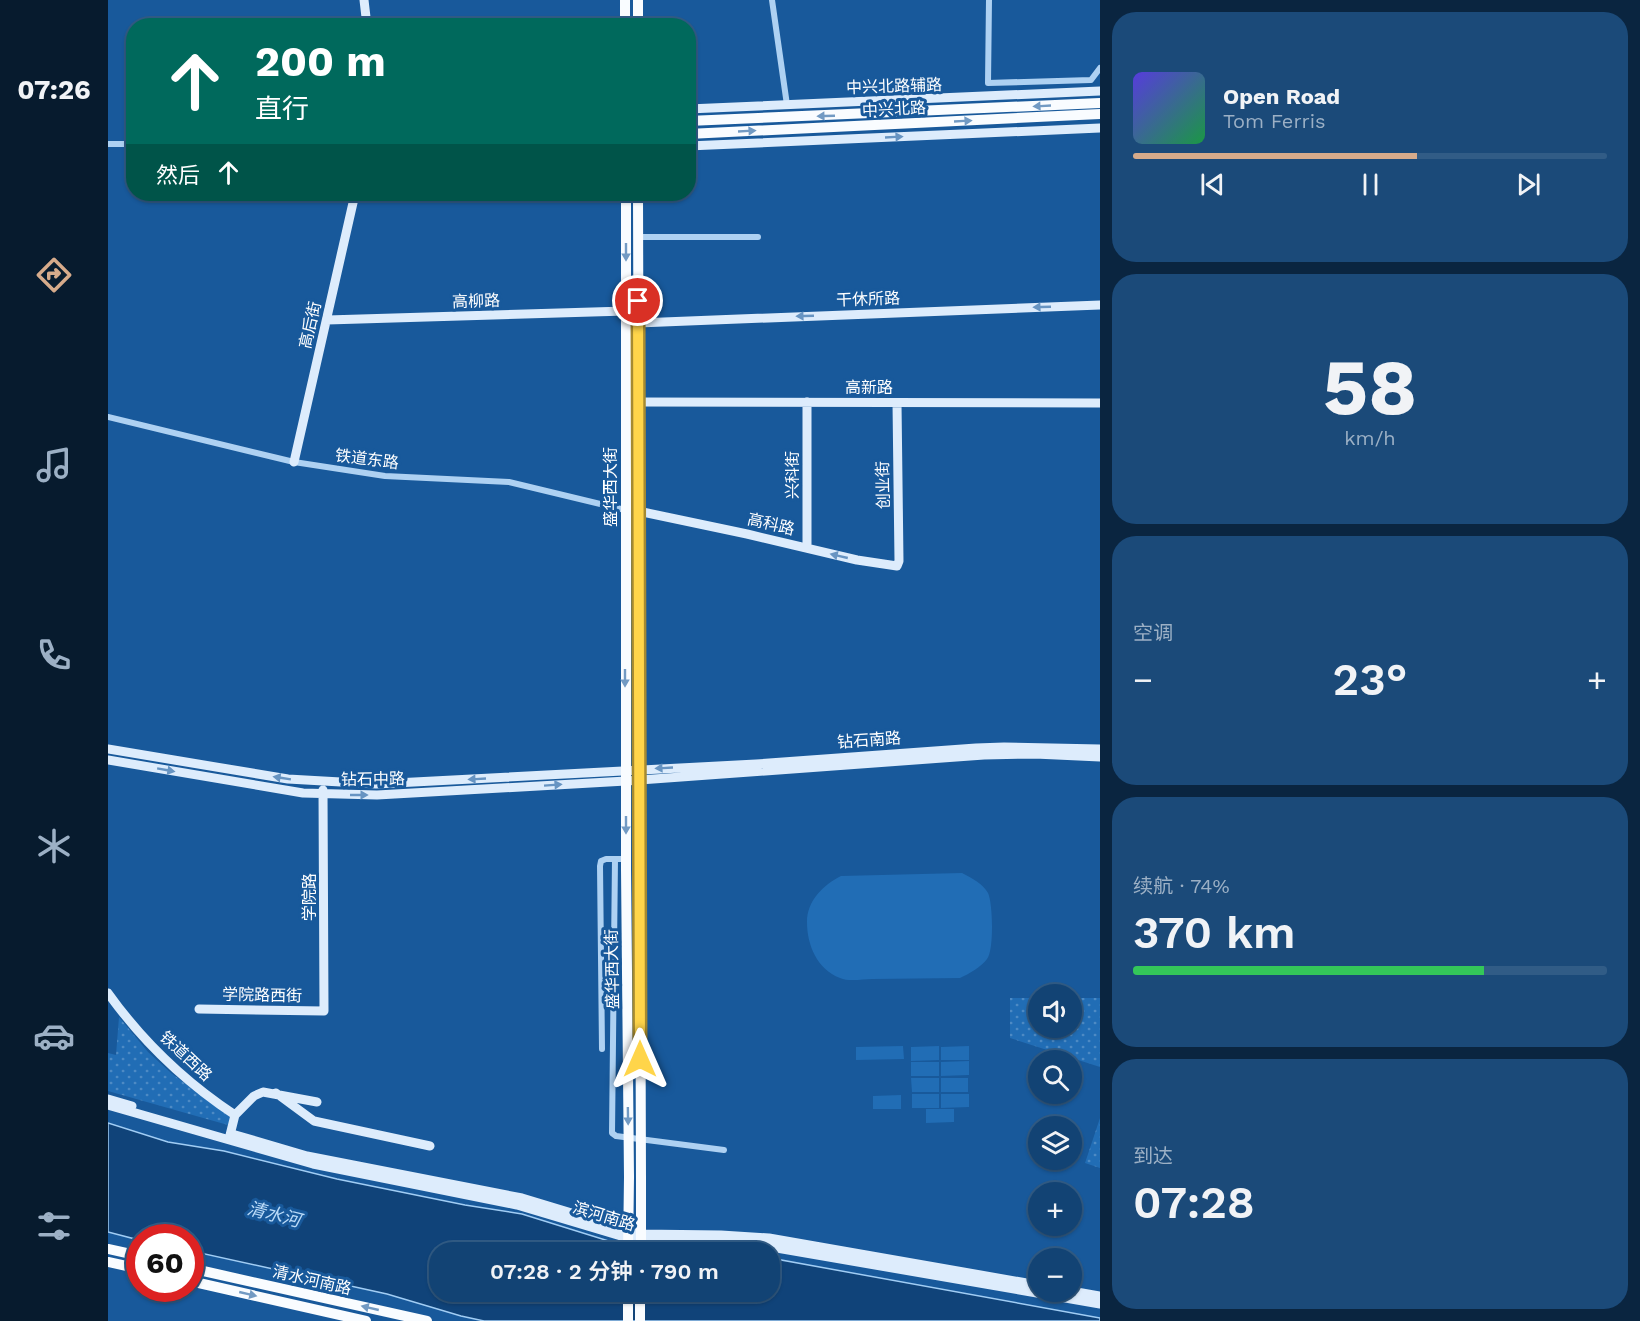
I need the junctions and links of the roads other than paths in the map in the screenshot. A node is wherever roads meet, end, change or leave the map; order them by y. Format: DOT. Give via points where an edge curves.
graph roads {
  1 [pos="364,0"];
  2 [pos="626,0"];
  3 [pos="638,0"];
  4 [pos="772,0"];
  5 [pos="989,0"];
  6 [pos="366,18"];
  7 [pos="626,18"];
  8 [pos="638,18"];
  9 [pos="1100,68"];
  10 [pos="1100,91"];
  11 [pos="1100,103"];
  12 [pos="787,105"];
  13 [pos="696,109"];
  14 [pos="1100,114"];
  15 [pos="696,121"];
  16 [pos="1100,128"];
  17 [pos="696,134"];
  18 [pos="108,144"];
  19 [pos="126,144"];
  20 [pos="696,146"];
  21 [pos="353,201"];
  22 [pos="626,201"];
  23 [pos="638,201"];
  24 [pos="638,237"];
  25 [pos="758,237"];
  26 [pos="1100,304"];
  27 [pos="626,311"];
  28 [pos="327,320"];
  29 [pos="638,323"];
  30 [pos="638,402"];
  31 [pos="807,402"];
  32 [pos="897,402"];
  33 [pos="1100,403"];
  34 [pos="108,417"];
  35 [pos="294,462"];
  36 [pos="625,510"];
  37 [pos="638,512"];
  38 [pos="807,548"];
  39 [pos="897,566"];
  40 [pos="625,643"];
  41 [pos="639,643"];
  42 [pos="108,749"];
  43 [pos="1100,749"];
  44 [pos="1100,757"];
  45 [pos="108,760"];
  46 [pos="640,775"];
  47 [pos="626,776"];
  48 [pos="323,782"];
  49 [pos="323,794"];
  50 [pos="622,862"];
  51 [pos="108,993"];
  52 [pos="199,1009"];
  53 [pos="324,1011"];
  54 [pos="602,1049"];
  55 [pos="276,1094"];
  56 [pos="108,1099"];
  57 [pos="317,1102"];
  58 [pos="108,1105"];
  59 [pos="235,1115"];
  60 [pos="230,1137"];
  61 [pos="430,1146"];
  62 [pos="724,1150"];
  63 [pos="628,1242"];
  64 [pos="641,1242"];
  65 [pos="651,1242"];
  66 [pos="108,1249"];
  67 [pos="780,1249"];
  68 [pos="126,1253"];
  69 [pos="108,1262"];
  70 [pos="126,1266"];
  71 [pos="204,1271"];
  72 [pos="1028,1283"];
  73 [pos="204,1284"];
  74 [pos="1082,1293"];
  75 [pos="1100,1296"];
  76 [pos="628,1302"];
  77 [pos="640,1302"];
  78 [pos="1100,1304"];
  79 [pos="366,1321"];
  80 [pos="428,1321"];
  81 [pos="628,1321"];
  82 [pos="640,1321"];
  1 -- 6 [label="street"];
  2 -- 7 [label="main road"];
  3 -- 8 [label="main road"];
  4 -- 12 [label="street"];
  5 -- 9 [label="street" via="988,83 1091,80"];
  10 -- 12 [label="street, 中兴北路辅路"];
  11 -- 15 [label="main road, 中兴北路, one-way"];
  12 -- 13 [label="street, 中兴北路辅路"];
  17 -- 14 [label="main road, 中兴北路, one-way"];
  20 -- 16 [label="street, one-way"];
  18 -- 19 [label="street"];
  21 -- 28 [label="street, 高后街"];
  22 -- 27 [label="main road, 盛华西大街, one-way"];
  23 -- 24 [label="main road, 盛华西大街"];
  24 -- 25 [label="street"];
  24 -- 29 [label="main road, 盛华西大街"];
  26 -- 29 [label="street, 干休所路, one-way"];
  27 -- 28 [label="street, 高柳路"];
  27 -- 36 [label="main road, 盛华西大街"];
  28 -- 35 [label="street, 高后街"];
  29 -- 30 [label="main road, 盛华西大街"];
  30 -- 31 [label="street, 高新路"];
  30 -- 37 [label="main road, 盛华西大街"];
  31 -- 32 [label="street, 高新路"];
  31 -- 38 [label="street, 兴科街"];
  32 -- 33 [label="street, 高新路"];
  32 -- 39 [label="street, 创业街"];
  34 -- 35 [label="street, 铁道东路"];
  35 -- 36 [label="street, 铁道东路" via="385,477 509,482"];
  36 -- 40 [label="main road, 盛华西大街"];
  37 -- 38 [label="street, 高科路"];
  37 -- 41 [label="main road, 盛华西大街"];
  39 -- 38 [label="street, 高科路, one-way"];
  40 -- 41 [label="main road"];
  40 -- 47 [label="main road, 盛华西大街, one-way"];
  41 -- 46 [label="main road, 盛华西大街"];
  48 -- 42 [label="street, 钻石中路, one-way"];
  43 -- 46 [label="street, 钻石南路, one-way" via="1004,747"];
  44 -- 46 [label="street, 钻石南路" via="984,755"];
  45 -- 49 [label="street, 钻石中路, one-way"];
  46 -- 47 [label="street, 钻石中路"];
  46 -- 64 [label="main road, 盛华西大街, bridge"];
  47 -- 48 [label="street, 钻石中路, one-way" via="376,784"];
  49 -- 47 [label="street, 钻石中路, one-way" via="377,795"];
  47 -- 50 [label="main road, 盛华西大街, one-way"];
  48 -- 49 [label="street, 学院路"];
  49 -- 53 [label="street, 学院路"];
  50 -- 54 [label="street" via="606,859 600,866"];
  50 -- 62 [label="street" via="612,1132 616,1136"];
  50 -- 63 [label="main road, 盛华西大街, one-way, bridge"];
  51 -- 59 [label="street, 铁道西路" via="166,1062"];
  52 -- 53 [label="street, 学院路西街"];
  55 -- 57 [label="street"];
  55 -- 59 [label="street" via="258,1093"];
  55 -- 61 [label="street" via="314,1121"];
  56 -- 60 [label="street, 滨河南路"];
  58 -- 60 [label="street, 滨河南路"];
  59 -- 60 [label="street"];
  60 -- 63 [label="street, 滨河南路" via="522,1198"];
  65 -- 72 [label="street, 滨河南路" via="721,1235 769,1238"];
  66 -- 68 [label="main road"];
  67 -- 78 [label="street, 滨河南路"];
  69 -- 70 [label="main road"];
  80 -- 71 [label="main road, 清水河南路, one-way"];
  73 -- 79 [label="main road, 清水河南路, one-way"];
  74 -- 75 [label="street"];
  76 -- 81 [label="main road"];
  77 -- 82 [label="main road"];
}
